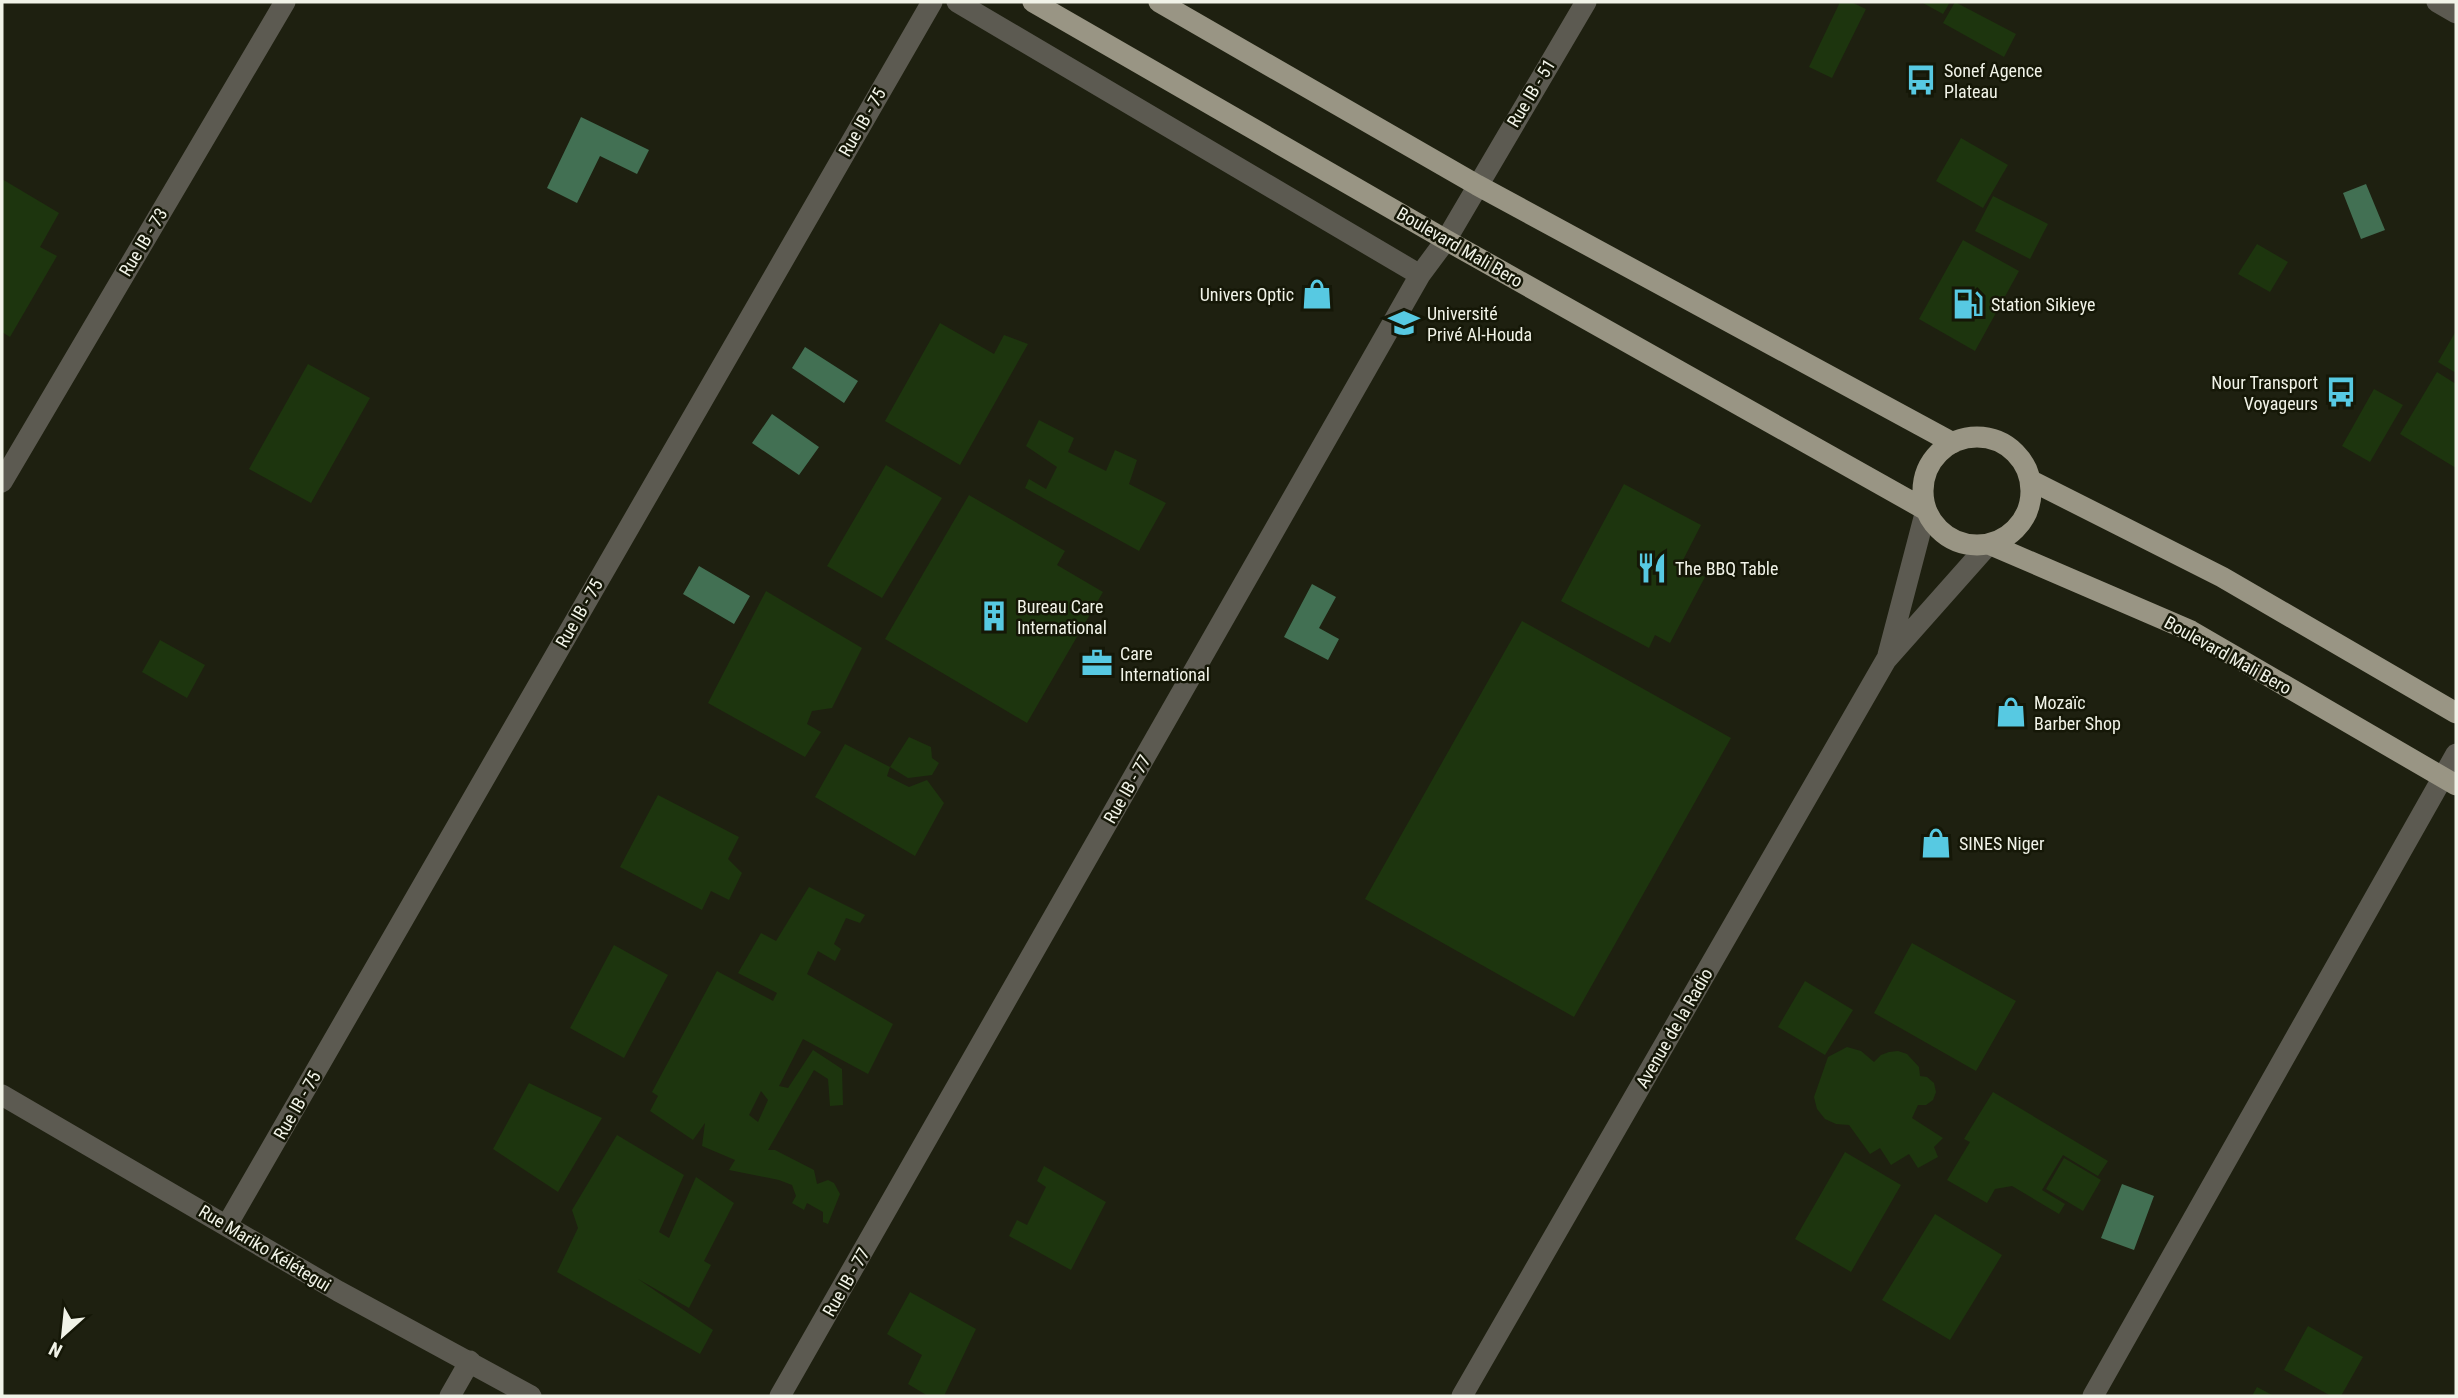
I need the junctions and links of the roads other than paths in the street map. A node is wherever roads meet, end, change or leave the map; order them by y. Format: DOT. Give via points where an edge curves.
graph roads {
  1 [pos="285,2"];
  2 [pos="932,2"];
  3 [pos="957,2"];
  4 [pos="1033,2"];
  5 [pos="1158,2"];
  6 [pos="1586,2"];
  7 [pos="2437,2"];
  8 [pos="2456,13"];
  9 [pos="1477,185"];
  10 [pos="1446,240"];
  11 [pos="1420,275"];
  12 [pos="1953,443"];
  13 [pos="2030,480"];
  14 [pos="2,482"];
  15 [pos="1926,510"];
  16 [pos="1989,544"];
  17 [pos="1886,660"];
  18 [pos="2456,713"];
  19 [pos="2456,754"];
  20 [pos="2450,782"];
  21 [pos="2,1095"];
  22 [pos="227,1225"];
  23 [pos="470,1362"];
  24 [pos="450,1396"];
  25 [pos="531,1396"];
  26 [pos="780,1396"];
  27 [pos="1462,1396"];
  28 [pos="2093,1396"];
  1 -- 14 [label="street, Rue IB - 73"];
  2 -- 22 [label="street, Rue IB - 75"];
  3 -- 11 [label="street"];
  4 -- 10 [label="main road, Boulevard Mali Bero"];
  5 -- 9 [label="main road"];
  6 -- 9 [label="street, Rue IB - 51"];
  7 -- 8 [label="street"];
  9 -- 10 [label="street, Rue IB - 77"];
  9 -- 12 [label="main road"];
  10 -- 11 [label="street, Rue IB - 77"];
  10 -- 15 [label="main road, Boulevard Mali Bero"];
  11 -- 26 [label="street, Rue IB - 77"];
  12 -- 13 [label="main road" via="1991,439 2009,448"];
  12 -- 15 [label="main road" via="1937,454 1926,471 1922,491"];
  13 -- 16 [label="main road" via="2026,513 2005,537"];
  13 -- 18 [label="main road" via="2222,577"];
  15 -- 16 [label="main road" via="1936,527 1951,538 1970,545"];
  15 -- 17 [label="street, Avenue de la Radio"];
  16 -- 17 [label="street, Avenue de la Radio"];
  16 -- 20 [label="main road, Boulevard Mali Bero" via="2191,631"];
  17 -- 27 [label="street, Avenue de la Radio"];
  19 -- 20 [label="street"];
  20 -- 28 [label="street"];
  21 -- 22 [label="street, Rue Mariko Kélétegui"];
  22 -- 23 [label="street, Rue Mariko Kélétegui"];
  23 -- 24 [label="street"];
  23 -- 25 [label="street, Rue Mariko Kélétegui"];
}
